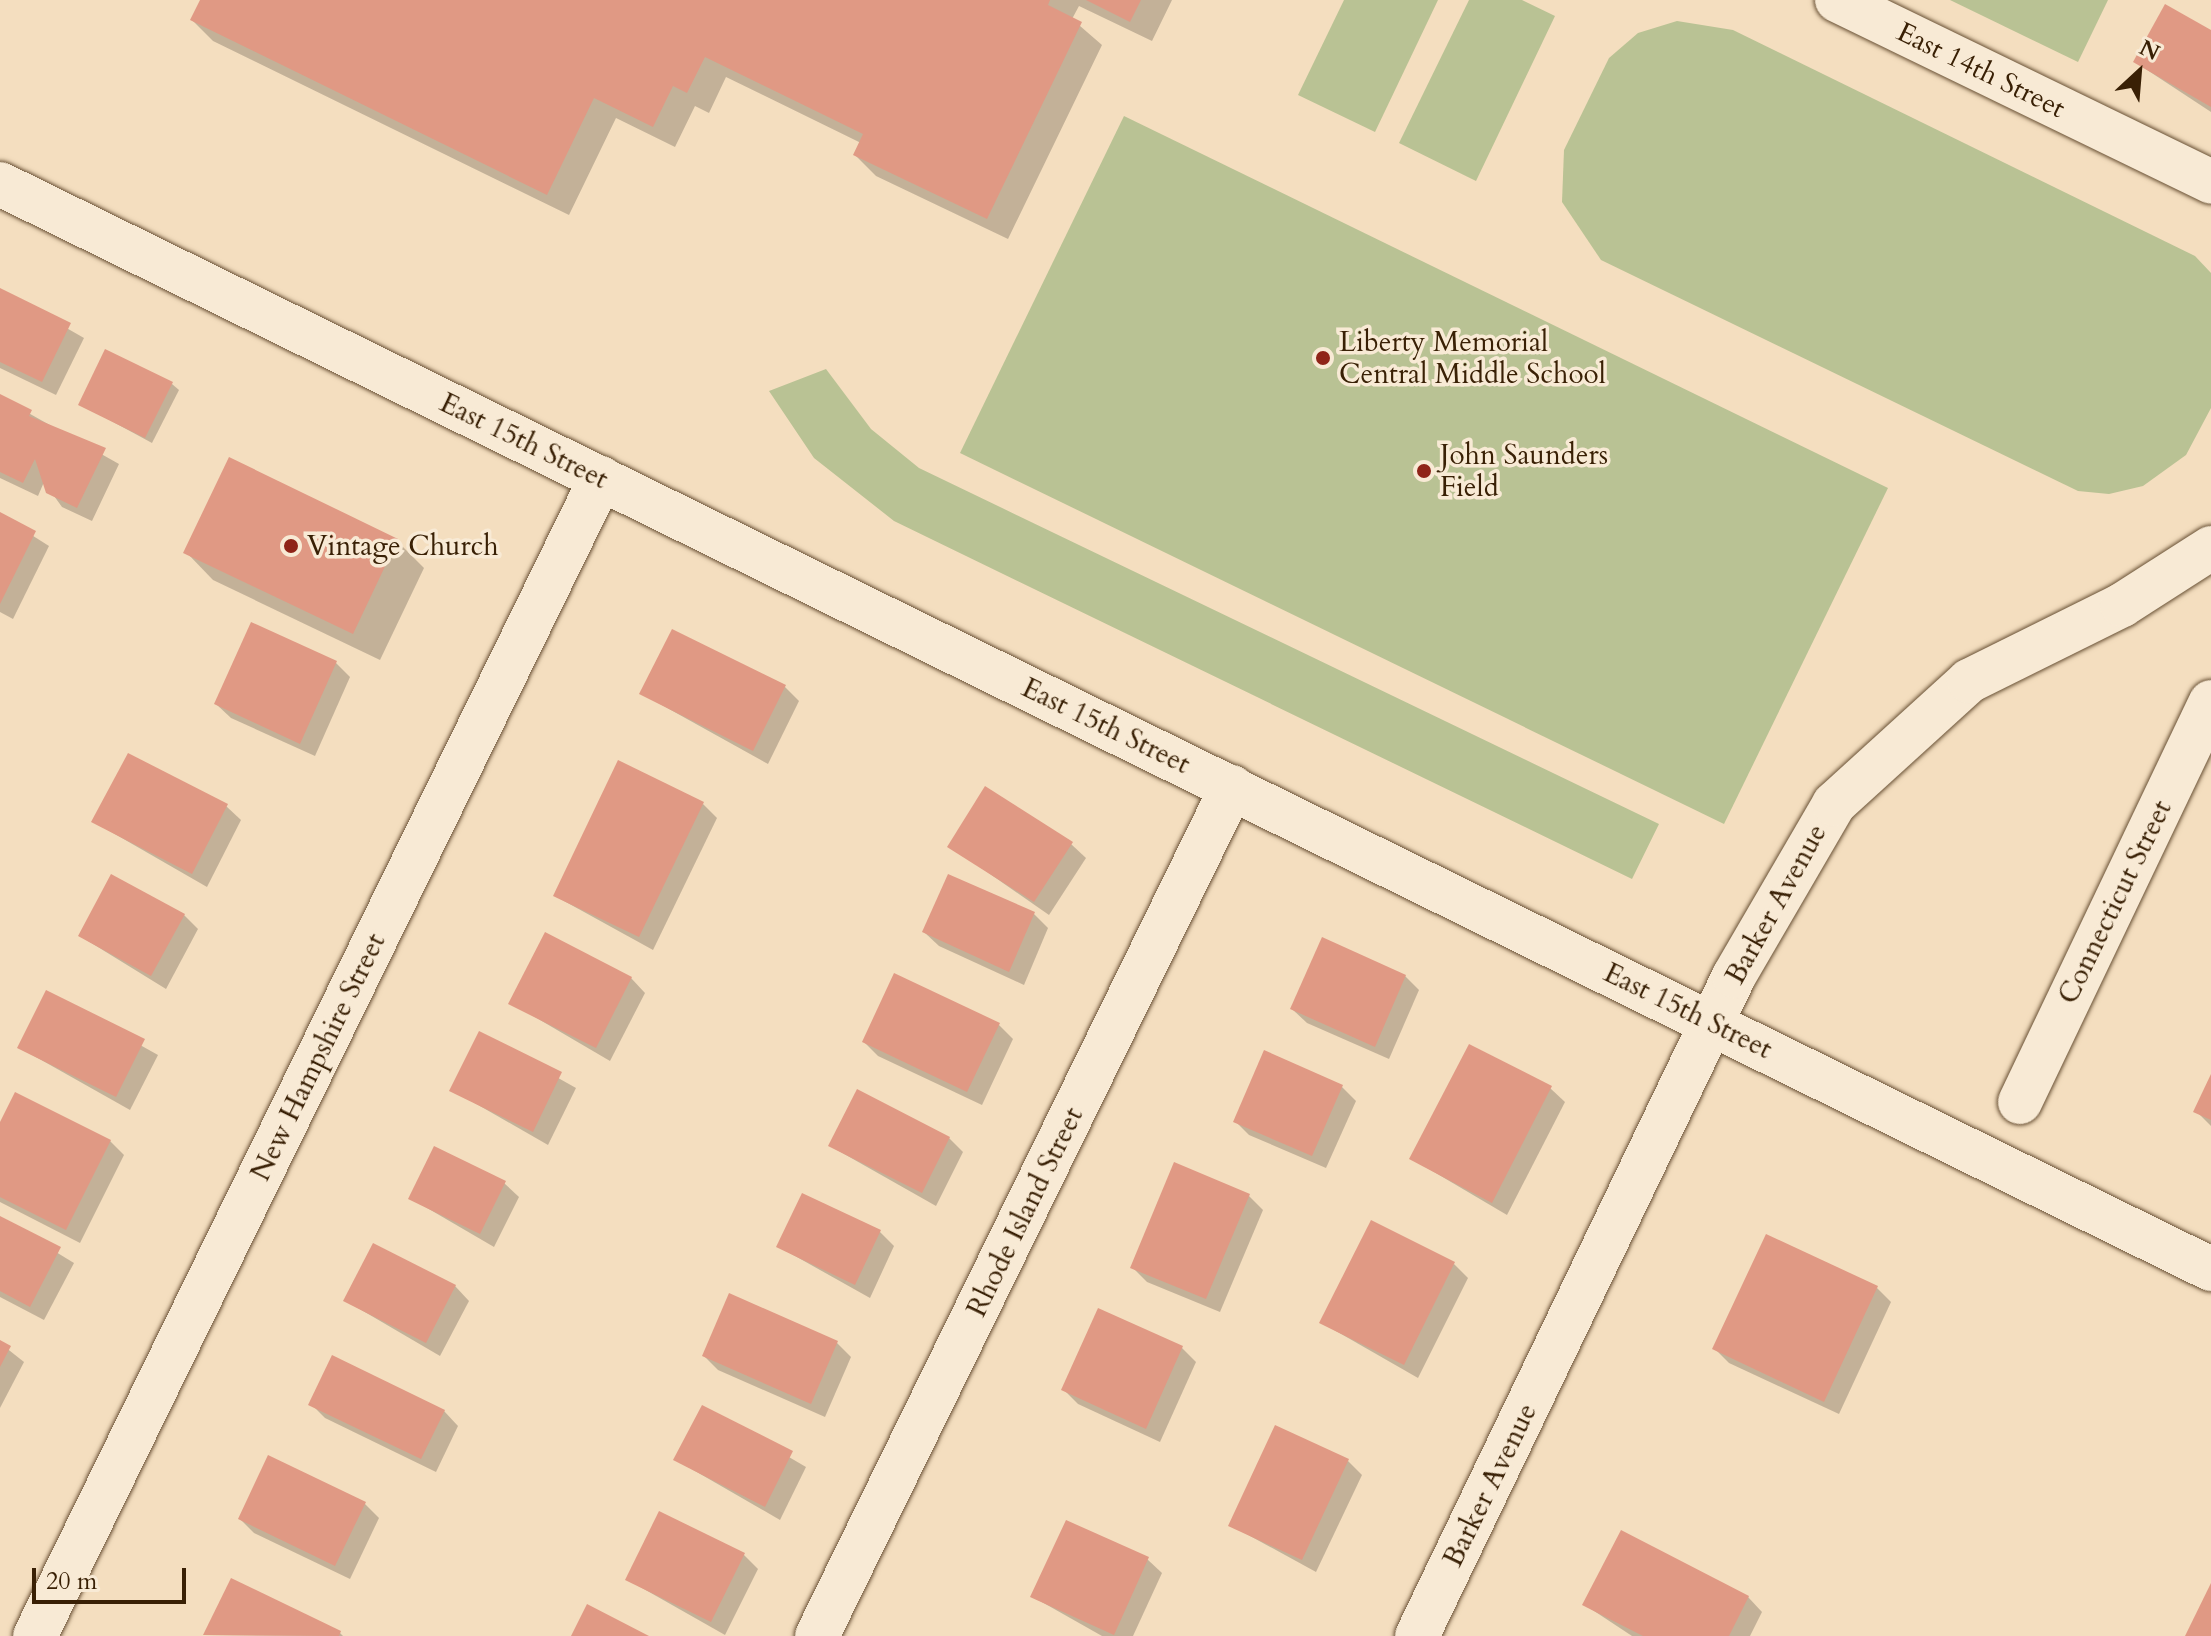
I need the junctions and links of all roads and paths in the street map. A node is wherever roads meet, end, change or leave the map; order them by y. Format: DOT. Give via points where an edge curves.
graph roads {
  1 [pos="1837,0"];
  2 [pos="2211,182"];
  3 [pos="0,184"];
  4 [pos="601,478"];
  5 [pos="2211,548"];
  6 [pos="2211,702"];
  7 [pos="1232,787"];
  8 [pos="1712,1022"];
  9 [pos="2020,1102"];
  10 [pos="2211,1269"];
  11 [pos="35,1636"];
  12 [pos="817,1636"];
  13 [pos="1417,1636"];
  1 -- 2 [label="street, East 14th Street"];
  3 -- 4 [label="street, East 15th Street"];
  4 -- 7 [label="street, East 15th Street"];
  4 -- 11 [label="street, New Hampshire Street"];
  5 -- 8 [label="street, Barker Avenue" via="2122,605 1969,681 1875,761 1800,855"];
  6 -- 9 [label="street, Connecticut Street"];
  7 -- 8 [label="street, East 15th Street"];
  7 -- 12 [label="street, Rhode Island Street"];
  8 -- 10 [label="street, East 15th Street"];
  8 -- 13 [label="street, Barker Avenue"];
}
